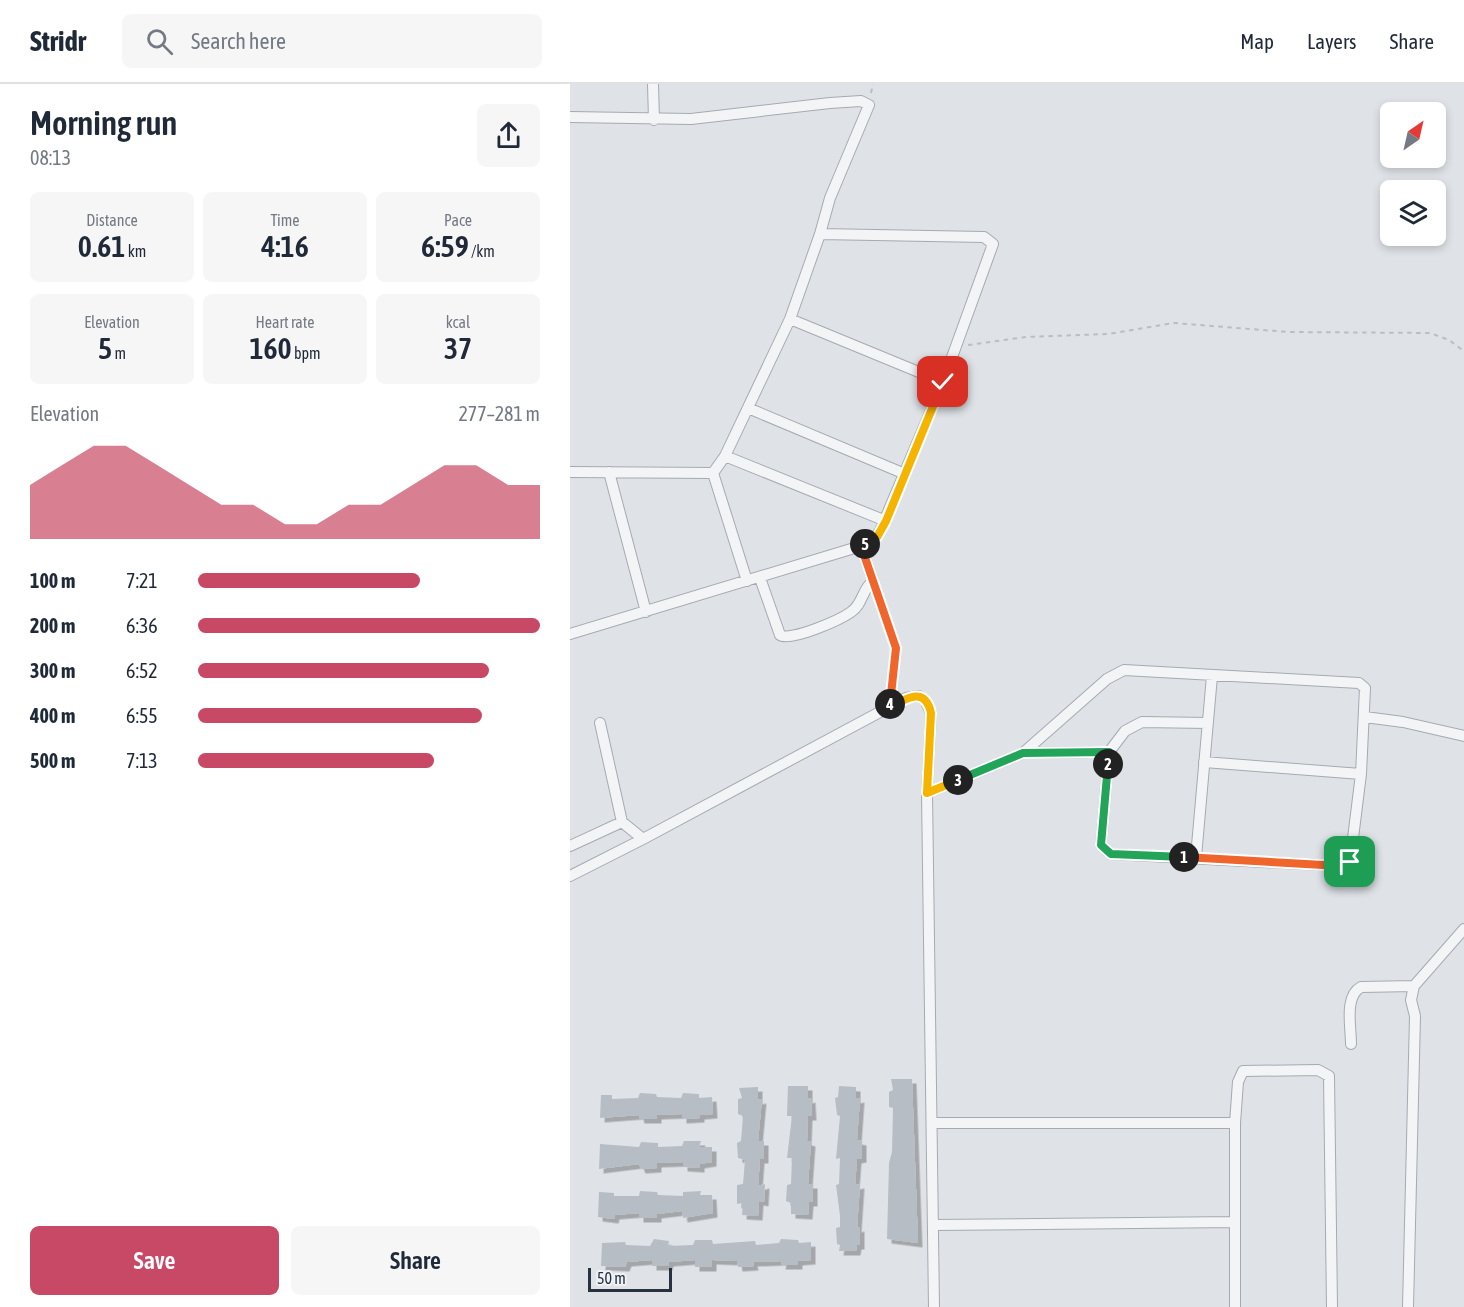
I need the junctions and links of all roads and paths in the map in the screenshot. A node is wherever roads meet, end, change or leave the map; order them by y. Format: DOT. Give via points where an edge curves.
graph roads {
  1 [pos="652,84"];
  2 [pos="570,117"];
  3 [pos="654,120"];
  4 [pos="820,234"];
  5 [pos="790,320"];
  6 [pos="956,346"];
  7 [pos="1464,351"];
  8 [pos="943,382"];
  9 [pos="748,408"];
  10 [pos="725,456"];
  11 [pos="570,472"];
  12 [pos="609,472"];
  13 [pos="713,473"];
  14 [pos="905,474"];
  15 [pos="886,521"];
  16 [pos="861,546"];
  17 [pos="760,578"];
  18 [pos="747,581"];
  19 [pos="873,581"];
  20 [pos="646,612"];
  21 [pos="570,634"];
  22 [pos="1212,676"];
  23 [pos="890,707"];
  24 [pos="1365,717"];
  25 [pos="600,723"];
  26 [pos="1208,723"];
  27 [pos="1464,736"];
  28 [pos="1109,752"];
  29 [pos="1023,753"];
  30 [pos="1204,762"];
  31 [pos="1361,774"];
  32 [pos="927,793"];
  33 [pos="622,822"];
  34 [pos="643,839"];
  35 [pos="570,846"];
  36 [pos="1196,857"];
  37 [pos="570,876"];
  38 [pos="1464,929"];
  39 [pos="1414,986"];
  40 [pos="1351,1044"];
  41 [pos="932,1123"];
  42 [pos="1235,1123"];
  43 [pos="1235,1222"];
  44 [pos="933,1225"];
  45 [pos="934,1307"];
  46 [pos="1235,1307"];
  47 [pos="1332,1307"];
  48 [pos="1408,1307"];
  1 -- 3 [label="street"];
  2 -- 3 [label="street"];
  3 -- 4 [label="street" via="710,118 830,103 861,101 869,105 834,187"];
  4 -- 5 [label="street"];
  4 -- 6 [label="street" via="990,239 994,247"];
  5 -- 8 [label="street"];
  5 -- 9 [label="street"];
  6 -- 7 [label="path" via="1026,337 1108,334 1174,323 1288,332 1430,333"];
  6 -- 8 [label="street"];
  8 -- 14 [label="street"];
  9 -- 10 [label="street"];
  9 -- 14 [label="street"];
  10 -- 13 [label="street"];
  10 -- 15 [label="street"];
  11 -- 12 [label="street"];
  12 -- 13 [label="street"];
  12 -- 20 [label="street"];
  13 -- 18 [label="street"];
  14 -- 15 [label="street"];
  15 -- 16 [label="street" via="872,541"];
  16 -- 17 [label="street"];
  16 -- 19 [label="street"];
  17 -- 18 [label="street"];
  17 -- 19 [label="street" via="780,635 792,638 852,612"];
  18 -- 20 [label="street"];
  19 -- 23 [label="path" via="896,648"];
  20 -- 21 [label="street"];
  22 -- 24 [label="street" via="1359,683 1365,688"];
  22 -- 26 [label="street"];
  22 -- 29 [label="street" via="1134,670 1115,673"];
  23 -- 32 [label="street" via="915,696 928,703 931,713"];
  23 -- 34 [label="street"];
  24 -- 27 [label="street"];
  24 -- 31 [label="street"];
  25 -- 33 [label="street"];
  26 -- 28 [label="street" via="1136,723"];
  26 -- 30 [label="street"];
  28 -- 29 [label="street"];
  28 -- 36 [label="street" via="1103,850 1111,854"];
  29 -- 32 [label="street"];
  30 -- 31 [label="street"];
  30 -- 36 [label="street"];
  31 -- 36 [label="street" via="1353,857 1347,865"];
  32 -- 41 [label="street"];
  33 -- 34 [label="street"];
  33 -- 35 [label="street"];
  34 -- 37 [label="street"];
  38 -- 39 [label="street"];
  39 -- 40 [label="street" via="1355,990 1351,1001"];
  39 -- 48 [label="street"];
  41 -- 42 [label="street"];
  41 -- 44 [label="street"];
  42 -- 43 [label="street"];
  42 -- 47 [label="street" via="1238,1082 1243,1071 1318,1070 1329,1076"];
  43 -- 44 [label="street"];
  43 -- 46 [label="street"];
  44 -- 45 [label="street"];
}
